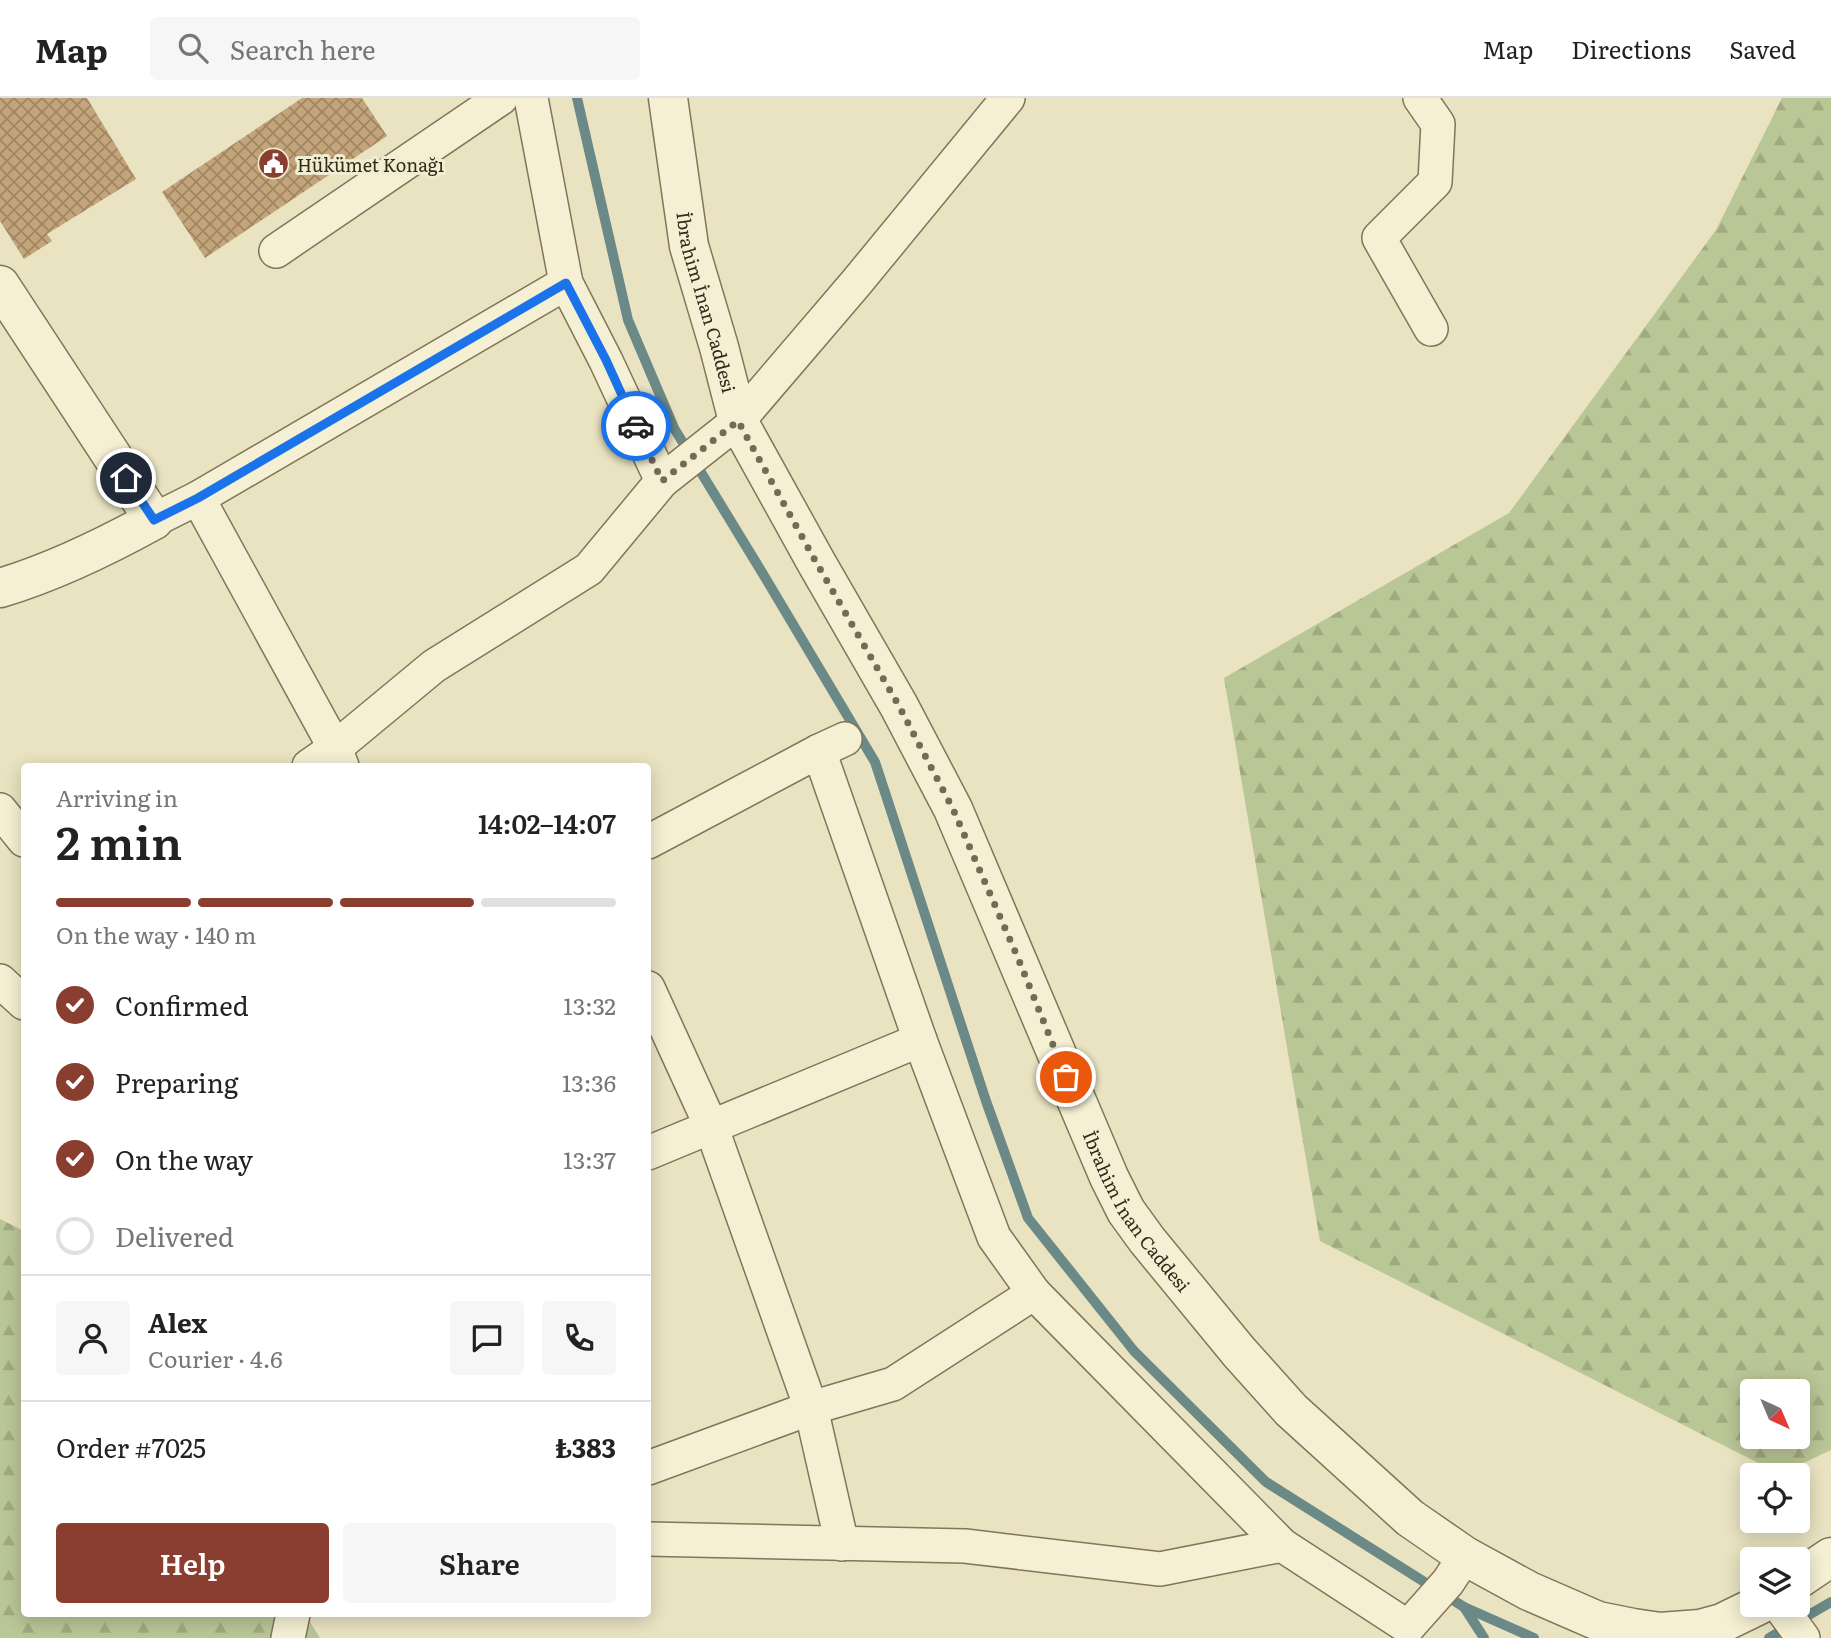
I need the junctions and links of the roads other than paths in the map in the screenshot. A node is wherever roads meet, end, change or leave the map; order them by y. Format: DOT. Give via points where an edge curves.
graph roads {
  1 [pos="501,98"];
  2 [pos="531,98"];
  3 [pos="668,98"];
  4 [pos="1008,98"];
  5 [pos="1420,98"];
  6 [pos="276,251"];
  7 [pos="566,283"];
  8 [pos="0,285"];
  9 [pos="1431,329"];
  10 [pos="738,421"];
  11 [pos="670,475"];
  12 [pos="198,498"];
  13 [pos="154,520"];
  14 [pos="0,587"];
  15 [pos="329,760"];
  16 [pos="0,810"];
  17 [pos="21,836"];
  18 [pos="651,840"];
  19 [pos="0,981"];
  20 [pos="651,995"];
  21 [pos="21,1000"];
  22 [pos="920,1040"];
  23 [pos="711,1126"];
  24 [pos="651,1152"];
  25 [pos="1034,1293"];
  26 [pos="811,1408"];
  27 [pos="651,1467"];
  28 [pos="651,1539"];
  29 [pos="842,1544"];
  30 [pos="1282,1545"];
  31 [pos="1831,1557"];
  32 [pos="1457,1569"];
  33 [pos="1810,1584"];
  34 [pos="292,1617"];
  35 [pos="1761,1617"];
  36 [pos="1415,1625"];
  37 [pos="288,1638"];
  1 -- 6 [label="street"];
  2 -- 7 [label="street"];
  3 -- 10 [label="street, İbrahim İnan Caddesi" via="689,246"];
  4 -- 10 [label="street"];
  5 -- 9 [label="street" via="1438,124 1435,182 1379,238"];
  7 -- 11 [label="street"];
  7 -- 12 [label="street"];
  8 -- 13 [label="street"];
  10 -- 11 [label="street"];
  10 -- 32 [label="street, İbrahim İnan Caddesi" via="953,809 1126,1211 1291,1410 1410,1518"];
  11 -- 15 [label="street" via="589,569 434,666"];
  12 -- 13 [label="street"];
  12 -- 15 [label="street"];
  13 -- 14 [label="street" via="76,560"];
  16 -- 17 [label="street"];
  18 -- 22 [label="street" via="832,745"];
  19 -- 21 [label="street"];
  20 -- 23 [label="street"];
  22 -- 23 [label="street"];
  22 -- 25 [label="street" via="993,1237"];
  23 -- 24 [label="street"];
  23 -- 26 [label="street"];
  25 -- 26 [label="street" via="892,1384"];
  25 -- 30 [label="street"];
  26 -- 27 [label="street"];
  26 -- 29 [label="street"];
  28 -- 29 [label="street"];
  29 -- 30 [label="street" via="965,1546 1160,1569"];
  30 -- 36 [label="street"];
  31 -- 33 [label="street, İbrahim İnan Caddesi"];
  32 -- 35 [label="street, İbrahim İnan Caddesi" via="1529,1591 1598,1621 1633,1628 1660,1632 1700,1629"];
  32 -- 36 [label="street"];
  34 -- 37 [label="street"];
}
